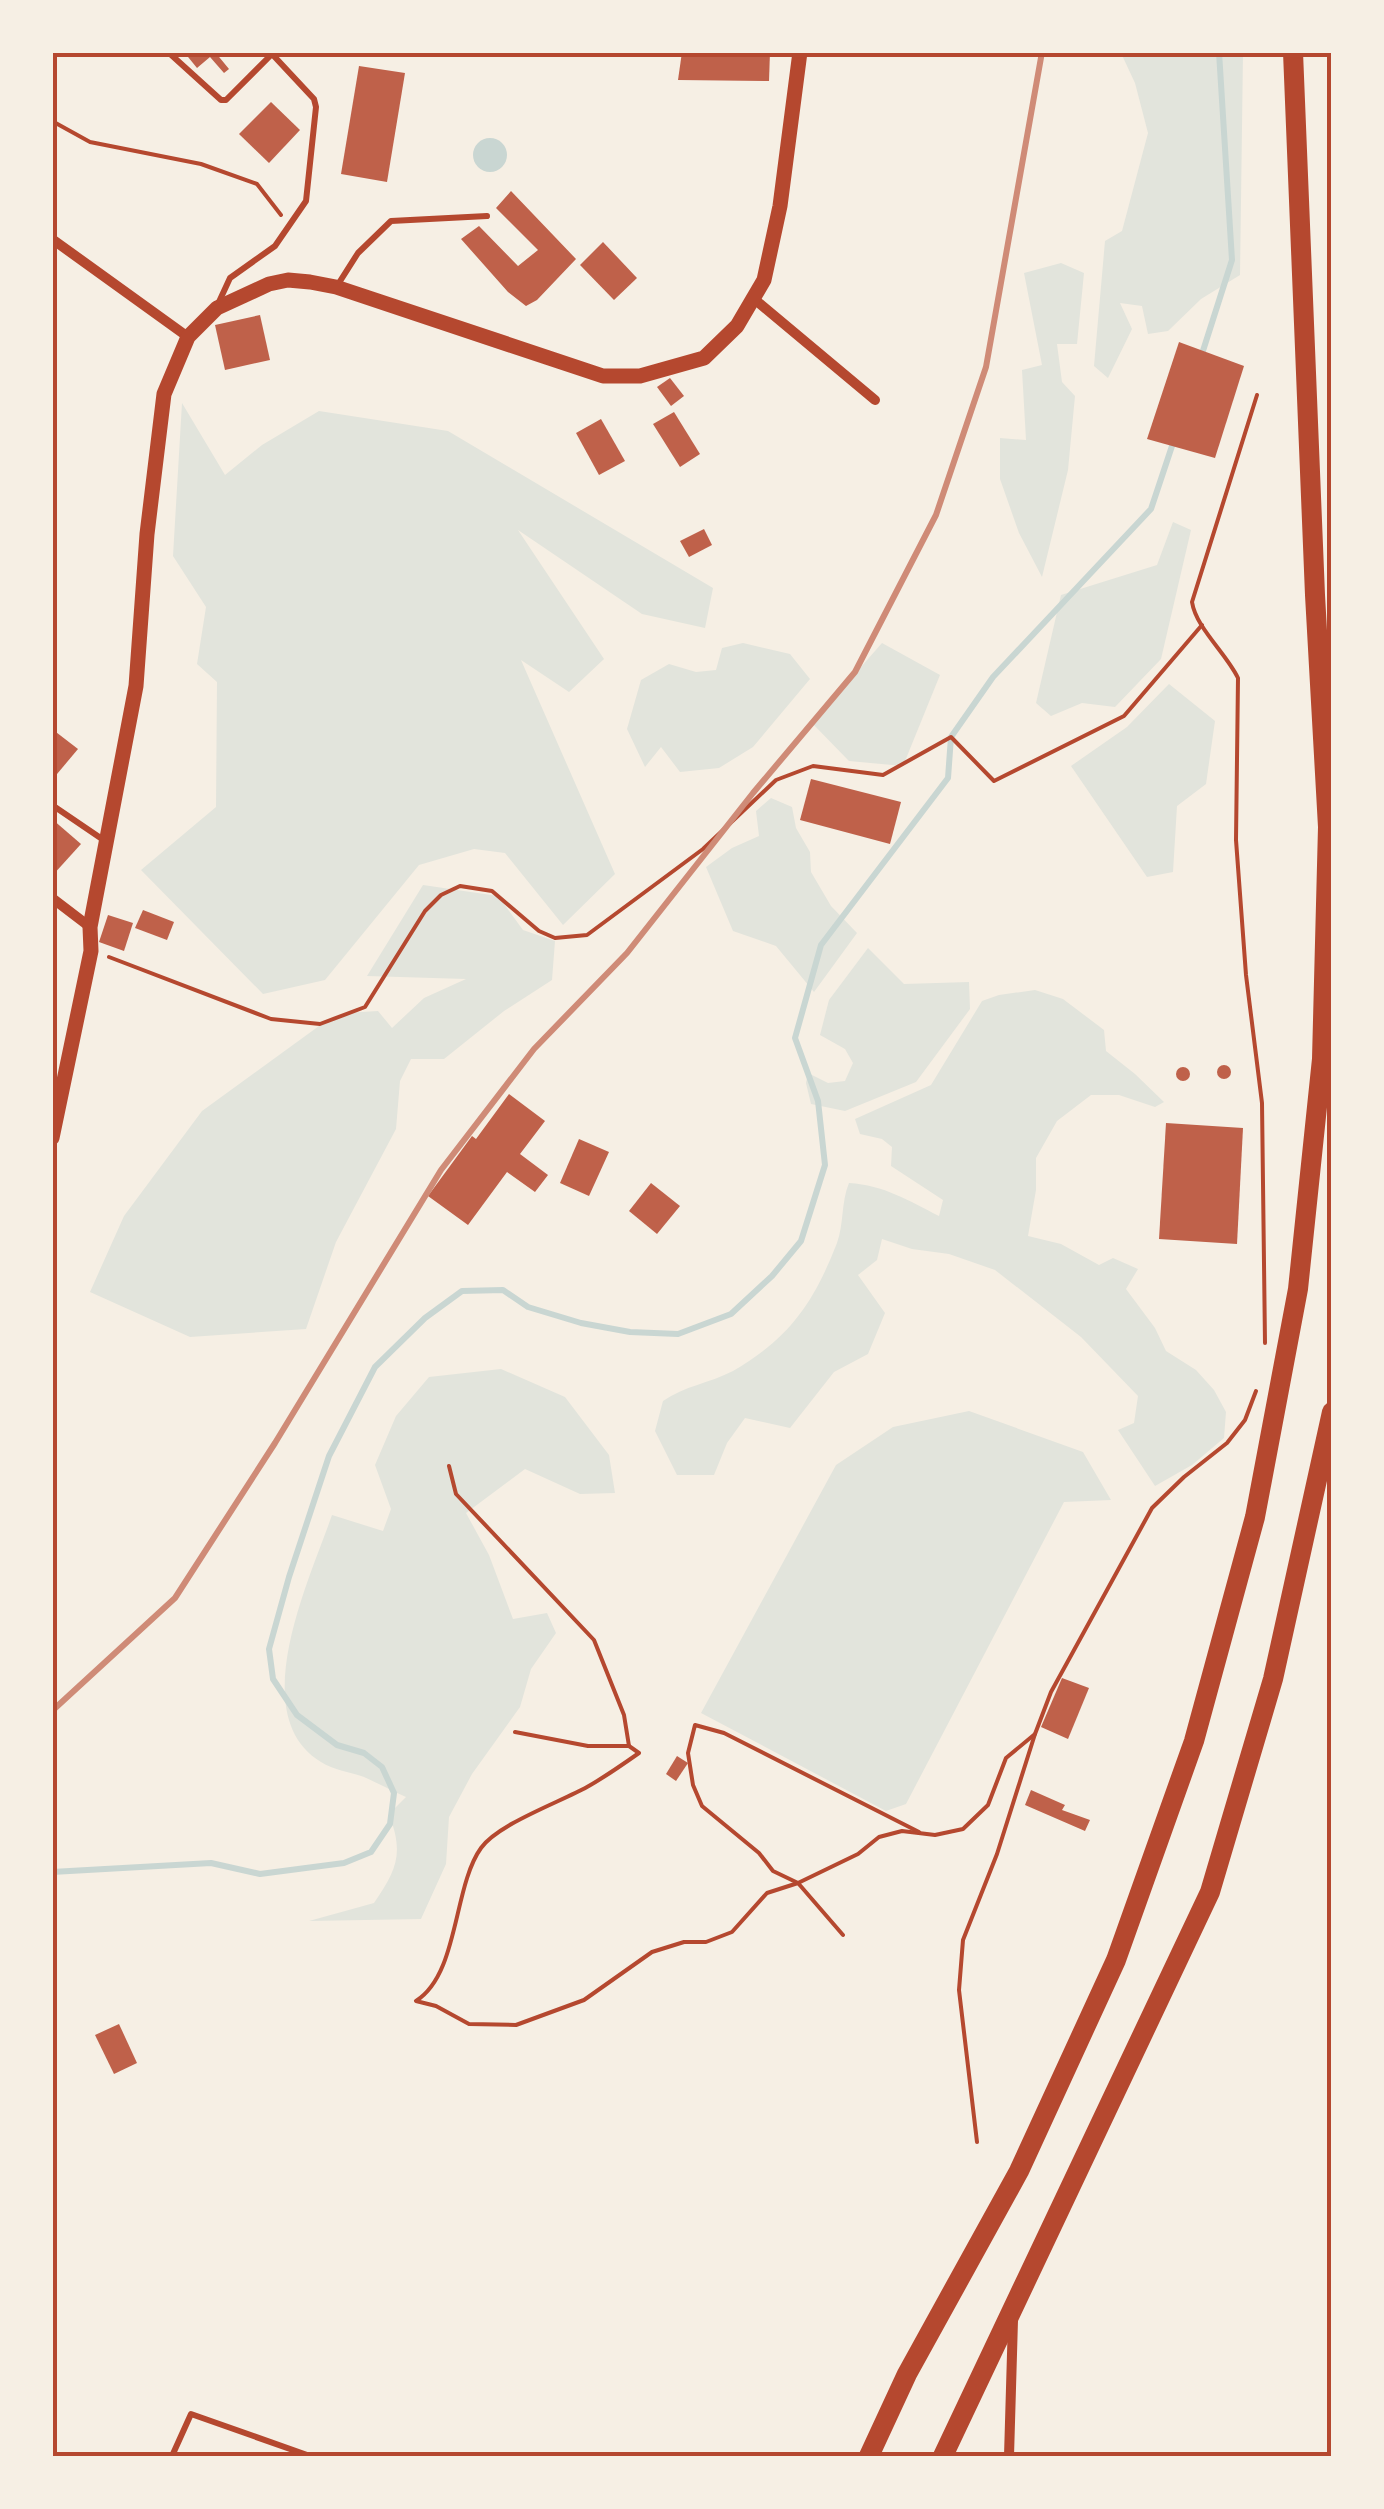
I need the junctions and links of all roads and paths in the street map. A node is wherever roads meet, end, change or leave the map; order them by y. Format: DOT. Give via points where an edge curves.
graph roads {
  1 [pos="168,52"];
  2 [pos="800,52"];
  3 [pos="1293,52"];
  4 [pos="272,53"];
  5 [pos="52,122"];
  6 [pos="487,216"];
  7 [pos="290,227"];
  8 [pos="52,240"];
  9 [pos="336,287"];
  10 [pos="753,298"];
  11 [pos="217,308"];
  12 [pos="188,337"];
  13 [pos="1257,394"];
  14 [pos="874,400"];
  15 [pos="1202,626"];
  16 [pos="52,806"];
  17 [pos="106,842"];
  18 [pos="52,898"];
  19 [pos="90,927"];
  20 [pos="91,950"];
  21 [pos="52,1138"];
  22 [pos="1265,1345"];
  23 [pos="1258,1386"];
  24 [pos="1332,1412"];
  25 [pos="1327,1465"];
  26 [pos="449,1466"];
  27 [pos="515,1732"];
  28 [pos="1035,1734"];
  29 [pos="629,1746"];
  30 [pos="924,1834"];
  31 [pos="798,1882"];
  32 [pos="843,1934"];
  33 [pos="976,2142"];
  34 [pos="1014,2309"];
  35 [pos="172,2456"];
  36 [pos="310,2456"];
  37 [pos="869,2456"];
  38 [pos="943,2456"];
  39 [pos="1010,2456"];
  1 -- 4 [label="lane" via="220,100"];
  2 -- 10 [label="street" via="780,206 764,280"];
  3 -- 37 [label="highway" via="1328,827 1322,1059 1298,1289 1250,1536 1194,1741 1116,1960 1019,2171"];
  4 -- 7 [label="lane" via="314,99 317,113 306,201"];
  5 -- 7 [label="path" via="90,142 201,164 256,184"];
  6 -- 9 [label="lane" via="390,221"];
  7 -- 11 [label="lane" via="230,278"];
  8 -- 12 [label="street"];
  9 -- 10 [label="street" via="603,376 640,376 704,358 737,326"];
  9 -- 11 [label="street" via="288,280"];
  10 -- 14 [label="street"];
  11 -- 12 [label="street"];
  12 -- 17 [label="street" via="164,394 136,686"];
  13 -- 15 [label="path" via="1194,590"];
  15 -- 20 [label="path" via="1124,716 994,781 950,738 883,775 813,766 776,780 703,849 587,934 555,938 492,891 460,886 426,911 365,1007 320,1024 271,1019"];
  15 -- 22 [label="path" via="1238,678 1236,840 1262,1103"];
  16 -- 17 [label="lane"];
  17 -- 19 [label="street"];
  18 -- 19 [label="street"];
  19 -- 20 [label="street"];
  20 -- 21 [label="street"];
  23 -- 28 [label="path" via="1228,1443 1152,1508 1051,1692"];
  24 -- 25 [label="highway"];
  25 -- 34 [label="highway" via="1210,1892"];
  26 -- 29 [label="path" via="464,1504 594,1640"];
  27 -- 29 [label="path"];
  28 -- 30 [label="path" via="1006,1758 988,1805 963,1829"];
  28 -- 33 [label="path" via="962,1940 960,1990"];
  29 -- 31 [label="path" via="639,1754 482,1847 441,1971 416,2001 469,2024 516,2025 584,2000 652,1952 732,1932 767,1893"];
  30 -- 31 [label="path" via="879,1837"];
  30 -- 31 [label="path" via="724,1733 695,1725 688,1753 702,1806 773,1871"];
  31 -- 32 [label="path"];
  34 -- 38 [label="highway"];
  34 -- 39 [label="street"];
  35 -- 36 [label="lane" via="191,2414"];
}
